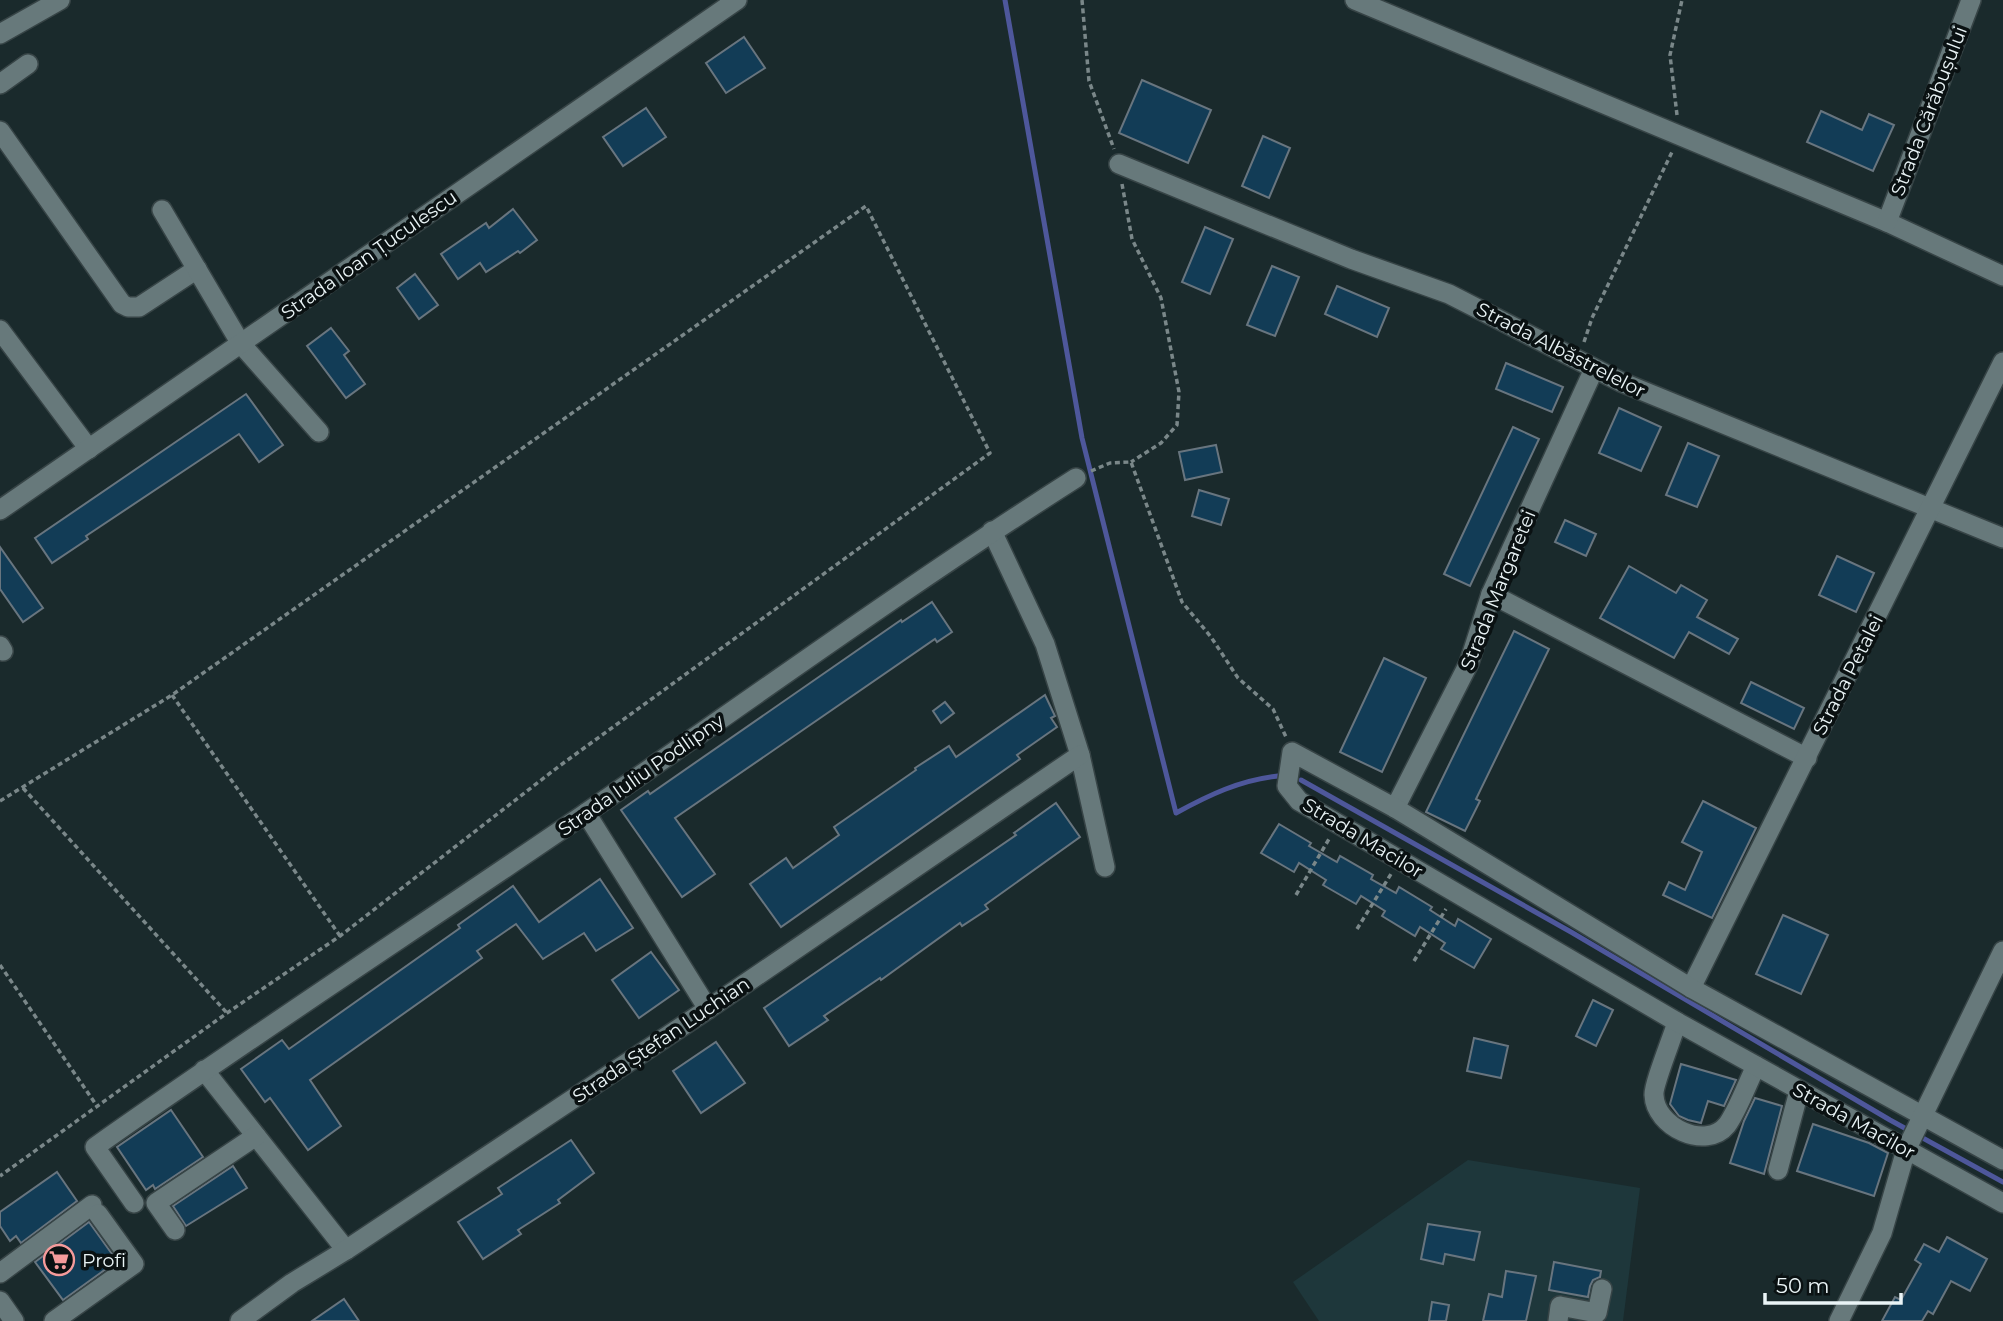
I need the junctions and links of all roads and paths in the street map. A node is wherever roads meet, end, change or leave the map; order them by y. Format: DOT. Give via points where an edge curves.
graph roads {
  1 [pos="60,0"];
  2 [pos="737,0"];
  3 [pos="1082,0"];
  4 [pos="1355,0"];
  5 [pos="1682,0"];
  6 [pos="1971,0"];
  7 [pos="0,34"];
  8 [pos="27,64"];
  9 [pos="0,84"];
  10 [pos="0,131"];
  11 [pos="1680,136"];
  12 [pos="1119,163"];
  13 [pos="162,209"];
  14 [pos="1887,222"];
  15 [pos="197,269"];
  16 [pos="2003,276"];
  17 [pos="0,330"];
  18 [pos="241,344"];
  19 [pos="2003,362"];
  20 [pos="1587,365"];
  21 [pos="319,432"];
  22 [pos="89,449"];
  23 [pos="1131,462"];
  24 [pos="1076,478"];
  25 [pos="1932,507"];
  26 [pos="0,510"];
  27 [pos="992,531"];
  28 [pos="2003,538"];
  29 [pos="1492,594"];
  30 [pos="172,695"];
  31 [pos="1292,752"];
  32 [pos="1080,755"];
  33 [pos="1807,758"];
  34 [pos="23,788"];
  35 [pos="0,802"];
  36 [pos="1395,808"];
  37 [pos="586,813"];
  38 [pos="1338,824"];
  39 [pos="1399,859"];
  40 [pos="1105,867"];
  41 [pos="1456,893"];
  42 [pos="1296,895"];
  43 [pos="1357,929"];
  44 [pos="340,936"];
  45 [pos="2003,951"];
  46 [pos="1414,961"];
  47 [pos="0,965"];
  48 [pos="1691,988"];
  49 [pos="708,1009"];
  50 [pos="227,1013"];
  51 [pos="1677,1023"];
  52 [pos="1756,1066"];
  53 [pos="204,1070"];
  54 [pos="1799,1091"];
  55 [pos="97,1106"];
  56 [pos="1922,1120"];
  57 [pos="256,1136"];
  58 [pos="1908,1147"];
  59 [pos="2003,1160"];
  60 [pos="1778,1170"];
  61 [pos="0,1176"];
  62 [pos="134,1203"];
  63 [pos="2003,1203"];
  64 [pos="174,1230"];
  65 [pos="346,1250"];
  66 [pos="0,1273"];
  67 [pos="1602,1289"];
  68 [pos="0,1301"];
  69 [pos="14,1321"];
  70 [pos="54,1321"];
  71 [pos="240,1321"];
  72 [pos="1558,1321"];
  73 [pos="1839,1321"];
  1 -- 7 [label="street"];
  2 -- 18 [label="street, Strada Ioan Țuculescu"];
  3 -- 12 [label="path" via="1089,81"];
  4 -- 11 [label="street"];
  5 -- 11 [label="path" via="1670,55"];
  6 -- 14 [label="street, Strada Cărăbușului"];
  8 -- 9 [label="street"];
  10 -- 15 [label="street" via="122,303 139,307"];
  11 -- 14 [label="street"];
  11 -- 20 [label="path" via="1592,318"];
  12 -- 20 [label="street, Strada Albăstrelelor" via="1448,294"];
  12 -- 23 [label="path" via="1132,239 1161,298 1179,391 1177,425 1161,443"];
  13 -- 15 [label="street"];
  14 -- 16 [label="street"];
  15 -- 18 [label="street"];
  17 -- 22 [label="street"];
  18 -- 21 [label="street"];
  18 -- 22 [label="street, Strada Ioan Țuculescu"];
  19 -- 25 [label="street, Strada Petalei"];
  20 -- 25 [label="street, Strada Albăstrelelor"];
  20 -- 29 [label="street, Strada Margaretei"];
  22 -- 26 [label="street, Strada Ioan Țuculescu"];
  23 -- 24 [label="path" via="1111,463"];
  23 -- 31 [label="path" via="1182,602 1238,678 1273,709"];
  24 -- 27 [label="street, Strada Iuliu Podlipny"];
  25 -- 28 [label="street, Strada Albăstrelelor"];
  25 -- 33 [label="street, Strada Petalei"];
  27 -- 32 [label="street" via="1045,644"];
  27 -- 37 [label="street, Strada Iuliu Podlipny"];
  29 -- 33 [label="street"];
  29 -- 36 [label="street, Strada Margaretei" via="1469,663"];
  30 -- 34 [label="path"];
  30 -- 44 [label="path"];
  30 -- 44 [label="path" via="866,206 990,453 558,767"];
  31 -- 36 [label="street, Strada Macilor"];
  31 -- 38 [label="street, Strada Macilor" via="1287,786 1293,796"];
  32 -- 40 [label="street"];
  32 -- 49 [label="street, Strada Ștefan Luchian"];
  33 -- 48 [label="street, Strada Petalei"];
  34 -- 35 [label="path"];
  34 -- 50 [label="path"];
  36 -- 48 [label="street, Strada Macilor"];
  37 -- 49 [label="street"];
  37 -- 53 [label="street, Strada Iuliu Podlipny"];
  38 -- 39 [label="street, Strada Macilor"];
  38 -- 42 [label="path"];
  39 -- 41 [label="street, Strada Macilor"];
  39 -- 43 [label="path"];
  41 -- 46 [label="path"];
  41 -- 51 [label="street, Strada Macilor"];
  44 -- 50 [label="path"];
  45 -- 56 [label="street"];
  47 -- 55 [label="path"];
  48 -- 56 [label="street, Strada Macilor"];
  49 -- 65 [label="street, Strada Ștefan Luchian"];
  50 -- 55 [label="path"];
  51 -- 52 [label="street, Strada Macilor"];
  51 -- 52 [label="street" via="1654,1094 1662,1119 1684,1133 1713,1135 1727,1126"];
  52 -- 54 [label="street, Strada Macilor"];
  53 -- 57 [label="street"];
  53 -- 62 [label="street, Strada Iuliu Podlipny" via="95,1147"];
  54 -- 58 [label="street, Strada Macilor"];
  54 -- 60 [label="street"];
  55 -- 61 [label="path"];
  56 -- 58 [label="street"];
  56 -- 59 [label="street, Strada Macilor"];
  57 -- 64 [label="street" via="156,1203"];
  57 -- 65 [label="street"];
  58 -- 63 [label="street, Strada Macilor"];
  58 -- 73 [label="street" via="1882,1233"];
  65 -- 71 [label="street, Strada Ștefan Luchian"];
  66 -- 70 [label="street" via="95,1210 134,1264"];
  67 -- 72 [label="street" via="1597,1313 1560,1306"];
  68 -- 69 [label="street"];
}
